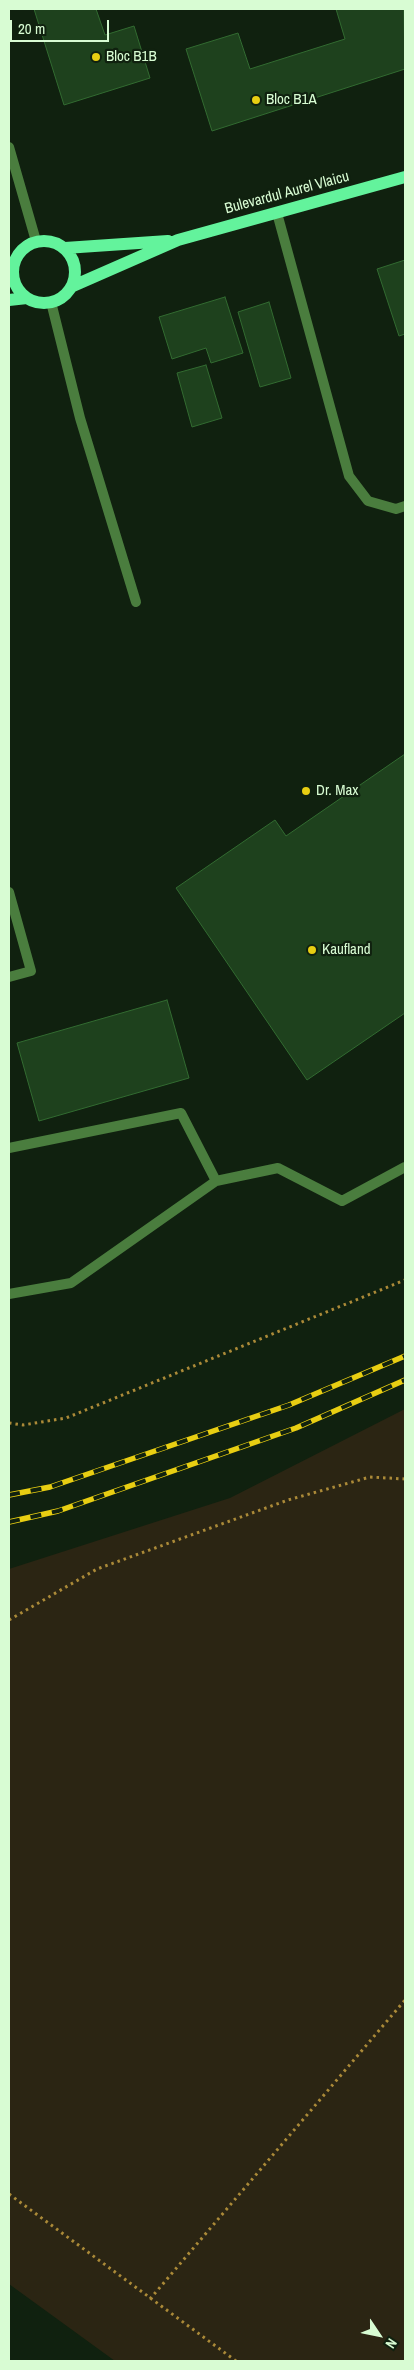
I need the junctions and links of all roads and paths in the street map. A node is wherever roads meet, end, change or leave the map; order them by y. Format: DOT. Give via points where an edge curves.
graph roads {
  1 [pos="9,147"];
  2 [pos="405,177"];
  3 [pos="277,213"];
  4 [pos="178,240"];
  5 [pos="36,241"];
  6 [pos="65,248"];
  7 [pos="12,263"];
  8 [pos="72,286"];
  9 [pos="27,298"];
  10 [pos="9,300"];
  11 [pos="51,302"];
  12 [pos="405,506"];
  13 [pos="136,602"];
  14 [pos="9,892"];
  15 [pos="9,977"];
  16 [pos="9,1148"];
  17 [pos="405,1167"];
  18 [pos="216,1181"];
  19 [pos="405,1280"];
  20 [pos="9,1294"];
  21 [pos="9,1423"];
  22 [pos="405,1479"];
  23 [pos="9,1620"];
  24 [pos="405,2000"];
  25 [pos="9,2194"];
  26 [pos="150,2299"];
  27 [pos="236,2361"];
  1 -- 5 [label="street"];
  2 -- 3 [label="main road, Bulevardul Aurel Vlaicu"];
  3 -- 4 [label="main road, Bulevardul Aurel Vlaicu"];
  3 -- 12 [label="street" via="349,476 368,501 396,509"];
  4 -- 6 [label="main road, Bulevardul Aurel Vlaicu"];
  4 -- 8 [label="main road, Bulevardul Aurel Vlaicu"];
  5 -- 6 [label="main road" via="56,243"];
  5 -- 7 [label="main road" via="19,253"];
  6 -- 8 [label="main road" via="75,265 76,276"];
  7 -- 9 [label="main road" via="14,282"];
  8 -- 11 [label="main road" via="66,294"];
  9 -- 10 [label="main road"];
  9 -- 11 [label="main road"];
  11 -- 13 [label="street" via="80,418"];
  14 -- 15 [label="street" via="31,971"];
  16 -- 18 [label="street" via="182,1113"];
  17 -- 18 [label="street" via="342,1201 278,1168"];
  18 -- 20 [label="street" via="71,1283"];
  19 -- 21 [label="path" via="66,1418"];
  22 -- 23 [label="path" via="370,1477 288,1500 97,1569"];
  24 -- 26 [label="path"];
  25 -- 26 [label="path"];
  26 -- 27 [label="path"];
}
